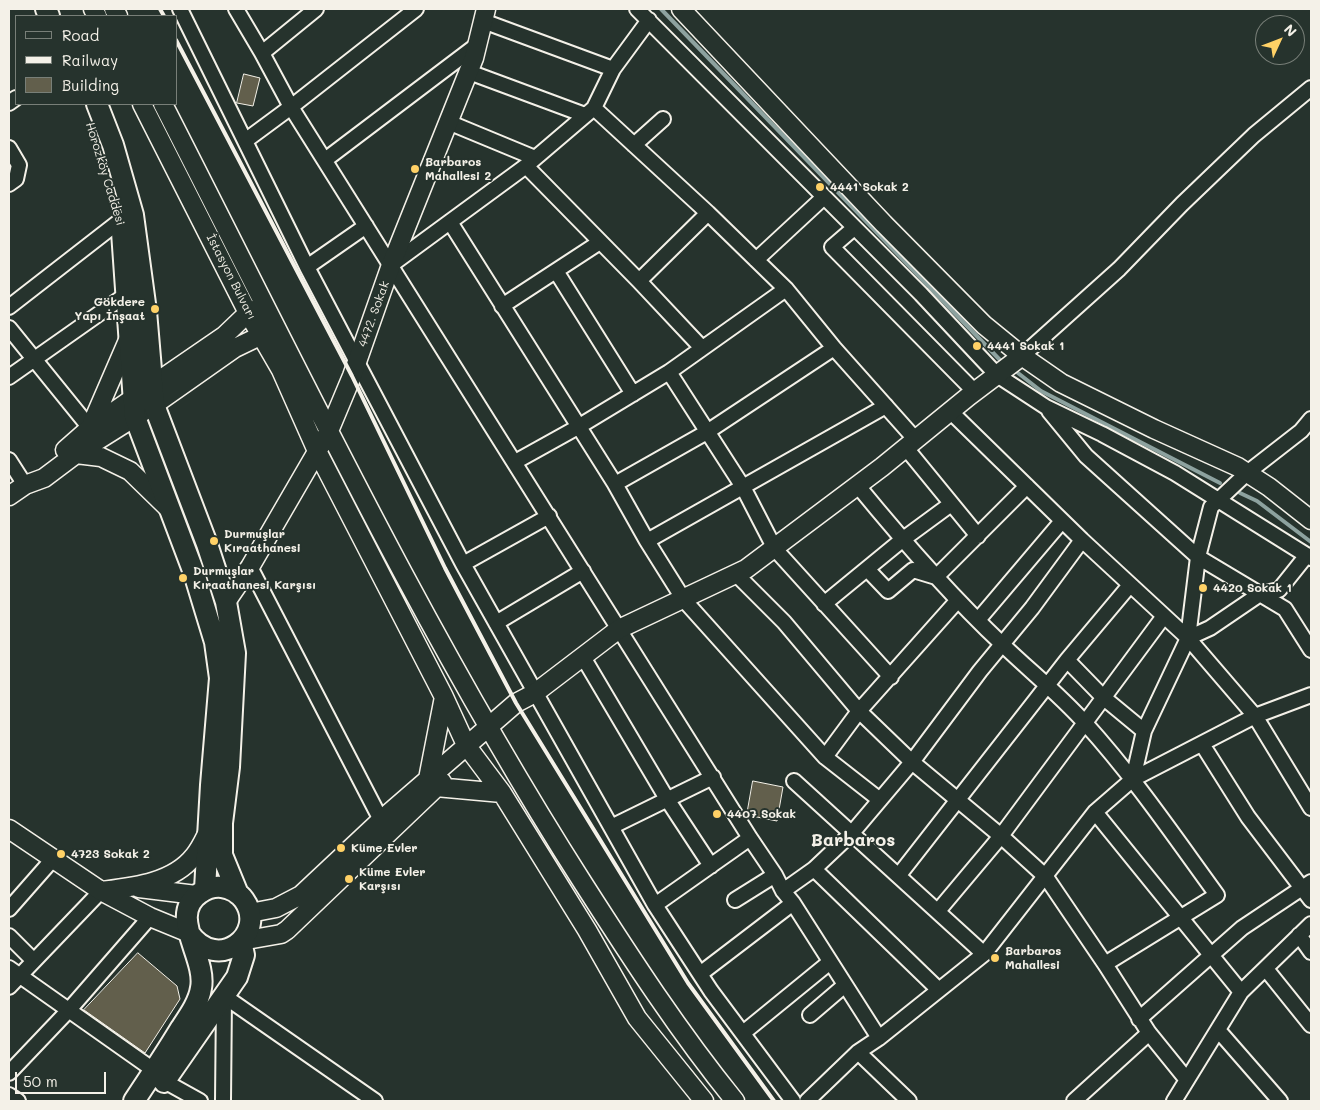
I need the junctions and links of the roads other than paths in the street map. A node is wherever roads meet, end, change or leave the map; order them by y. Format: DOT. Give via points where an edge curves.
graph roads {
  1 [pos="180,9"];
  2 [pos="236,9"];
  3 [pos="316,9"];
  4 [pos="416,9"];
  5 [pos="637,9"];
  6 [pos="681,9"];
  7 [pos="485,15"];
  8 [pos="648,20"];
  9 [pos="477,45"];
  10 [pos="262,53"];
  11 [pos="613,68"];
  12 [pos="469,72"];
  13 [pos="1311,88"];
  14 [pos="84,105"];
  15 [pos="97,105"];
  16 [pos="143,105"];
  17 [pos="164,105"];
  18 [pos="291,107"];
  19 [pos="589,111"];
  20 [pos="663,119"];
  21 [pos="448,122"];
  22 [pos="245,141"];
  23 [pos="634,146"];
  24 [pos="9,148"];
  25 [pos="325,160"];
  26 [pos="530,162"];
  27 [pos="9,184"];
  28 [pos="824,197"];
  29 [pos="708,214"];
  30 [pos="121,220"];
  31 [pos="450,222"];
  32 [pos="366,226"];
  33 [pos="854,228"];
  34 [pos="600,242"];
  35 [pos="756,260"];
  36 [pos="391,265"];
  37 [pos="307,267"];
  38 [pos="556,271"];
  39 [pos="639,281"];
  40 [pos="234,282"];
  41 [pos="786,290"];
  42 [pos="127,294"];
  43 [pos="502,306"];
  44 [pos="9,307"];
  45 [pos="269,311"];
  46 [pos="248,313"];
  47 [pos="9,328"];
  48 [pos="262,334"];
  49 [pos="130,335"];
  50 [pos="229,342"];
  51 [pos="702,348"];
  52 [pos="834,348"];
  53 [pos="1022,356"];
  54 [pos="34,360"];
  55 [pos="357,362"];
  56 [pos="281,370"];
  57 [pos="669,372"];
  58 [pos="997,375"];
  59 [pos="9,377"];
  60 [pos="975,392"];
  61 [pos="633,394"];
  62 [pos="153,396"];
  63 [pos="886,406"];
  64 [pos="1046,407"];
  65 [pos="134,408"];
  66 [pos="950,412"];
  67 [pos="1311,418"];
  68 [pos="578,427"];
  69 [pos="90,428"];
  70 [pos="329,431"];
  71 [pos="707,432"];
  72 [pos="911,444"];
  73 [pos="318,451"];
  74 [pos="76,454"];
  75 [pos="9,460"];
  76 [pos="515,462"];
  77 [pos="1247,473"];
  78 [pos="615,484"];
  79 [pos="25,485"];
  80 [pos="858,486"];
  81 [pos="1027,486"];
  82 [pos="743,487"];
  83 [pos="9,496"];
  84 [pos="1218,500"];
  85 [pos="951,504"];
  86 [pos="171,512"];
  87 [pos="549,516"];
  88 [pos="1062,520"];
  89 [pos="1311,520"];
  90 [pos="978,536"];
  91 [pos="902,540"];
  92 [pos="1082,540"];
  93 [pos="647,542"];
  94 [pos="774,549"];
  95 [pos="1309,556"];
  96 [pos="1198,557"];
  97 [pos="462,564"];
  98 [pos="250,567"];
  99 [pos="867,569"];
  100 [pos="583,571"];
  101 [pos="736,574"];
  102 [pos="936,577"];
  103 [pos="1130,585"];
  104 [pos="1260,594"];
  105 [pos="684,600"];
  106 [pos="958,600"];
  107 [pos="226,602"];
  108 [pos="824,604"];
  109 [pos="1164,616"];
  110 [pos="978,620"];
  111 [pos="496,623"];
  112 [pos="619,629"];
  113 [pos="1188,638"];
  114 [pos="1002,645"];
  115 [pos="1311,650"];
  116 [pos="583,657"];
  117 [pos="1067,660"];
  118 [pos="891,677"];
  119 [pos="1048,686"];
  120 [pos="535,693"];
  121 [pos="1311,695"];
  122 [pos="444,697"];
  123 [pos="1104,698"];
  124 [pos="859,711"];
  125 [pos="1255,716"];
  126 [pos="1085,722"];
  127 [pos="490,731"];
  128 [pos="1144,731"];
  129 [pos="1202,744"];
  130 [pos="469,749"];
  131 [pos="824,757"];
  132 [pos="912,762"];
  133 [pos="713,777"];
  134 [pos="1133,778"];
  135 [pos="794,781"];
  136 [pos="432,783"];
  137 [pos="502,793"];
  138 [pos="667,799"];
  139 [pos="958,799"];
  140 [pos="880,800"];
  141 [pos="1311,808"];
  142 [pos="1095,812"];
  143 [pos="381,820"];
  144 [pos="611,826"];
  145 [pos="9,829"];
  146 [pos="208,832"];
  147 [pos="852,833"];
  148 [pos="1001,836"];
  149 [pos="750,838"];
  150 [pos="53,859"];
  151 [pos="711,866"];
  152 [pos="814,869"];
  153 [pos="775,875"];
  154 [pos="899,875"];
  155 [pos="1046,877"];
  156 [pos="1307,884"];
  157 [pos="133,887"];
  158 [pos="102,891"];
  159 [pos="784,891"];
  160 [pos="200,892"];
  161 [pos="238,894"];
  162 [pos="735,900"];
  163 [pos="1311,900"];
  164 [pos="793,904"];
  165 [pos="655,905"];
  166 [pos="9,909"];
  167 [pos="938,911"];
  168 [pos="250,912"];
  169 [pos="150,917"];
  170 [pos="1181,917"];
  171 [pos="1311,924"];
  172 [pos="189,933"];
  173 [pos="1299,935"];
  174 [pos="9,936"];
  175 [pos="241,941"];
  176 [pos="1311,952"];
  177 [pos="984,954"];
  178 [pos="1211,956"];
  179 [pos="33,960"];
  180 [pos="830,962"];
  181 [pos="1106,964"];
  182 [pos="1266,969"];
  183 [pos="14,972"];
  184 [pos="700,974"];
  185 [pos="845,985"];
  186 [pos="9,987"];
  187 [pos="939,990"];
  188 [pos="1241,992"];
  189 [pos="224,996"];
  190 [pos="68,1011"];
  191 [pos="810,1015"];
  192 [pos="1139,1019"];
  193 [pos="1311,1025"];
  194 [pos="1218,1030"];
  195 [pos="1149,1033"];
  196 [pos="742,1034"];
  197 [pos="879,1038"];
  198 [pos="858,1052"];
  199 [pos="9,1074"];
  200 [pos="160,1076"];
  201 [pos="1182,1093"];
  202 [pos="9,1095"];
  203 [pos="18,1101"];
  204 [pos="134,1101"];
  205 [pos="151,1101"];
  206 [pos="200,1101"];
  207 [pos="223,1101"];
  208 [pos="375,1101"];
  209 [pos="704,1101"];
  210 [pos="735,1101"];
  211 [pos="793,1101"];
  212 [pos="807,1101"];
  213 [pos="909,1101"];
  214 [pos="1074,1101"];
  215 [pos="1280,1101"];
  1 -- 22 [label="street"];
  2 -- 10 [label="street"];
  3 -- 10 [label="street"];
  4 -- 18 [label="street"];
  5 -- 8 [label="street"];
  6 -- 53 [label="street" via="934,276 984,325"];
  7 -- 9 [label="street, 4472. Sokak"];
  7 -- 11 [label="street"];
  8 -- 11 [label="street"];
  8 -- 28 [label="street"];
  9 -- 12 [label="street, 4472. Sokak"];
  9 -- 25 [label="street"];
  10 -- 18 [label="street"];
  11 -- 19 [label="street"];
  12 -- 19 [label="street"];
  12 -- 21 [label="street, 4472. Sokak"];
  13 -- 53 [label="street" via="1254,136 1119,269"];
  14 -- 30 [label="main road, Horozköy Caddesi"];
  15 -- 62 [label="main road" via="134,215"];
  16 -- 40 [label="street, İstasyon Bulvarı"];
  17 -- 45 [label="street, İstasyon Bulvarı"];
  18 -- 22 [label="street"];
  18 -- 25 [label="street"];
  19 -- 23 [label="street"];
  19 -- 26 [label="street"];
  20 -- 23 [label="street"];
  21 -- 26 [label="street"];
  21 -- 36 [label="street, 4472. Sokak"];
  22 -- 37 [label="street"];
  23 -- 29 [label="street"];
  24 -- 27 [label="street" via="19,165 16,179"];
  25 -- 32 [label="street"];
  26 -- 31 [label="street"];
  26 -- 34 [label="street"];
  28 -- 33 [label="street"];
  28 -- 35 [label="street"];
  29 -- 35 [label="street"];
  29 -- 39 [label="street"];
  30 -- 42 [label="main road, Horozköy Caddesi"];
  30 -- 44 [label="street"];
  31 -- 36 [label="street"];
  31 -- 43 [label="street"];
  32 -- 36 [label="street"];
  32 -- 37 [label="street"];
  33 -- 58 [label="street"];
  33 -- 60 [label="street" via="832,247"];
  34 -- 38 [label="street"];
  34 -- 39 [label="street"];
  35 -- 41 [label="street"];
  36 -- 55 [label="street, 4472. Sokak"];
  36 -- 76 [label="street"];
  37 -- 55 [label="street"];
  38 -- 43 [label="street"];
  38 -- 61 [label="street"];
  39 -- 51 [label="street"];
  40 -- 46 [label="street, İstasyon Bulvarı"];
  40 -- 50 [label="street" via="234,321"];
  41 -- 51 [label="street"];
  41 -- 52 [label="street"];
  42 -- 49 [label="main road, Horozköy Caddesi"];
  42 -- 54 [label="street"];
  43 -- 68 [label="street"];
  45 -- 46 [label="street" via="263,307"];
  45 -- 48 [label="street" via="270,325"];
  45 -- 70 [label="street, İstasyon Bulvarı"];
  46 -- 48 [label="street, İstasyon Bulvarı"];
  46 -- 50 [label="street"];
  47 -- 54 [label="street"];
  48 -- 50 [label="street"];
  48 -- 56 [label="street, İstasyon Bulvarı"];
  49 -- 65 [label="main road, Horozköy Caddesi"];
  49 -- 69 [label="street"];
  50 -- 56 [label="street" via="253,347 269,356"];
  50 -- 62 [label="street"];
  51 -- 57 [label="street"];
  52 -- 63 [label="street"];
  52 -- 71 [label="street"];
  53 -- 58 [label="street"];
  53 -- 77 [label="street" via="1061,383"];
  54 -- 59 [label="street"];
  54 -- 69 [label="street"];
  55 -- 70 [label="street, 4472. Sokak"];
  55 -- 97 [label="street"];
  56 -- 73 [label="street, İstasyon Bulvarı"];
  57 -- 61 [label="street"];
  57 -- 71 [label="street"];
  58 -- 60 [label="street"];
  58 -- 64 [label="street"];
  60 -- 66 [label="street"];
  61 -- 68 [label="street"];
  62 -- 65 [label="street"];
  62 -- 107 [label="main road"];
  63 -- 72 [label="street"];
  63 -- 82 [label="street"];
  64 -- 84 [label="street" via="1175,473"];
  64 -- 96 [label="street" via="1086,456"];
  65 -- 69 [label="street"];
  65 -- 74 [label="street"];
  65 -- 86 [label="main road, Horozköy Caddesi"];
  66 -- 72 [label="street"];
  66 -- 81 [label="street"];
  67 -- 77 [label="street" via="1301,431"];
  68 -- 76 [label="street"];
  68 -- 78 [label="street"];
  69 -- 79 [label="street" via="38,470"];
  70 -- 73 [label="street, 4472. Sokak"];
  70 -- 127 [label="street, İstasyon Bulvarı"];
  71 -- 78 [label="street"];
  71 -- 82 [label="street"];
  72 -- 80 [label="street"];
  72 -- 85 [label="street"];
  73 -- 98 [label="street, 4472. Sokak"];
  73 -- 122 [label="street, İstasyon Bulvarı"];
  74 -- 79 [label="street" via="44,478"];
  74 -- 86 [label="street" via="101,458 130,471"];
  75 -- 79 [label="street"];
  76 -- 87 [label="street"];
  77 -- 84 [label="street"];
  77 -- 89 [label="street"];
  78 -- 93 [label="street"];
  79 -- 83 [label="street"];
  80 -- 91 [label="street"];
  80 -- 94 [label="street"];
  81 -- 88 [label="street"];
  81 -- 90 [label="street"];
  82 -- 93 [label="street"];
  82 -- 94 [label="street"];
  84 -- 95 [label="street"];
  84 -- 96 [label="street" via="1211,507"];
  85 -- 90 [label="street"];
  85 -- 91 [label="street"];
  86 -- 146 [label="main road, Horozköy Caddesi" via="216,642 220,678"];
  87 -- 97 [label="street"];
  87 -- 100 [label="street"];
  88 -- 92 [label="street"];
  88 -- 110 [label="street"];
  90 -- 102 [label="street"];
  91 -- 99 [label="street"];
  91 -- 102 [label="street"];
  92 -- 103 [label="street"];
  92 -- 114 [label="street"];
  93 -- 105 [label="street"];
  94 -- 101 [label="street"];
  94 -- 108 [label="street"];
  95 -- 104 [label="street" via="1279,590"];
  96 -- 104 [label="street"];
  96 -- 113 [label="street"];
  97 -- 111 [label="street"];
  98 -- 107 [label="street, 4472. Sokak"];
  98 -- 143 [label="street"];
  99 -- 102 [label="street" via="888,591 914,570"];
  99 -- 108 [label="street"];
  100 -- 111 [label="street"];
  100 -- 112 [label="street"];
  101 -- 105 [label="street"];
  101 -- 124 [label="street" via="784,622"];
  102 -- 106 [label="street"];
  103 -- 109 [label="street"];
  103 -- 117 [label="street"];
  104 -- 113 [label="street" via="1210,628"];
  104 -- 115 [label="street" via="1285,609"];
  105 -- 112 [label="street"];
  105 -- 131 [label="street"];
  106 -- 110 [label="street"];
  106 -- 118 [label="street"];
  107 -- 161 [label="main road" via="235,653 222,855"];
  108 -- 118 [label="street"];
  109 -- 113 [label="street"];
  109 -- 123 [label="street"];
  110 -- 114 [label="street"];
  111 -- 120 [label="street"];
  112 -- 116 [label="street"];
  112 -- 133 [label="street"];
  113 -- 125 [label="street"];
  113 -- 128 [label="street"];
  114 -- 119 [label="street"];
  114 -- 132 [label="street"];
  116 -- 120 [label="street"];
  116 -- 138 [label="street"];
  117 -- 119 [label="street"];
  117 -- 123 [label="street"];
  118 -- 124 [label="street"];
  119 -- 126 [label="street"];
  119 -- 139 [label="street"];
  120 -- 127 [label="street" via="521,710"];
  120 -- 144 [label="street"];
  121 -- 125 [label="street"];
  122 -- 130 [label="street, İstasyon Bulvarı"];
  122 -- 136 [label="street"];
  123 -- 126 [label="street"];
  123 -- 128 [label="street"];
  124 -- 131 [label="street"];
  124 -- 132 [label="street"];
  125 -- 129 [label="street"];
  125 -- 141 [label="street"];
  126 -- 134 [label="street"];
  126 -- 148 [label="street"];
  127 -- 130 [label="street"];
  127 -- 210 [label="street, İstasyon Bulvarı" via="620,942 675,1023"];
  128 -- 134 [label="street"];
  129 -- 134 [label="street"];
  129 -- 156 [label="street" via="1248,817"];
  130 -- 136 [label="street"];
  130 -- 137 [label="street, İstasyon Bulvarı"];
  131 -- 140 [label="street"];
  132 -- 139 [label="street"];
  132 -- 140 [label="street"];
  133 -- 138 [label="street"];
  133 -- 149 [label="street"];
  134 -- 142 [label="street"];
  134 -- 170 [label="street" via="1217,895"];
  135 -- 147 [label="street"];
  136 -- 137 [label="street"];
  136 -- 143 [label="street"];
  136 -- 175 [label="street" via="287,930"];
  137 -- 209 [label="street, İstasyon Bulvarı" via="637,1018"];
  138 -- 144 [label="street"];
  138 -- 151 [label="street"];
  139 -- 148 [label="street"];
  139 -- 154 [label="street"];
  140 -- 147 [label="street"];
  142 -- 155 [label="street"];
  142 -- 170 [label="street"];
  143 -- 168 [label="street" via="300,894 276,908"];
  144 -- 165 [label="street"];
  145 -- 150 [label="street"];
  146 -- 157 [label="street" via="195,856 181,869"];
  146 -- 160 [label="main road, Horozköy Caddesi"];
  147 -- 152 [label="street"];
  147 -- 154 [label="street"];
  148 -- 155 [label="street"];
  148 -- 167 [label="street"];
  149 -- 151 [label="street"];
  149 -- 153 [label="street"];
  150 -- 158 [label="street"];
  150 -- 166 [label="street"];
  151 -- 165 [label="street"];
  152 -- 159 [label="street"];
  152 -- 187 [label="street"];
  153 -- 159 [label="street"];
  153 -- 162 [label="street"];
  154 -- 167 [label="street"];
  155 -- 177 [label="street"];
  155 -- 181 [label="street"];
  156 -- 163 [label="street"];
  156 -- 178 [label="street" via="1242,928"];
  157 -- 158 [label="street"];
  157 -- 160 [label="street"];
  158 -- 169 [label="street"];
  158 -- 179 [label="street"];
  159 -- 164 [label="street"];
  160 -- 161 [label="main road" via="222,887"];
  160 -- 172 [label="main road" via="186,913"];
  161 -- 168 [label="main road"];
  164 -- 180 [label="street"];
  164 -- 184 [label="street"];
  165 -- 184 [label="street"];
  167 -- 177 [label="street"];
  168 -- 175 [label="main road" via="250,923"];
  169 -- 172 [label="street"];
  169 -- 190 [label="street"];
  170 -- 178 [label="street"];
  170 -- 181 [label="street"];
  171 -- 173 [label="street"];
  172 -- 175 [label="main road" via="199,944 213,950 224,950"];
  172 -- 200 [label="main road" via="200,965 202,987"];
  173 -- 176 [label="street"];
  173 -- 182 [label="street"];
  174 -- 179 [label="street"];
  175 -- 189 [label="main road" via="244,955"];
  177 -- 187 [label="street"];
  178 -- 188 [label="street"];
  178 -- 192 [label="street"];
  179 -- 183 [label="street"];
  180 -- 185 [label="street"];
  180 -- 196 [label="street"];
  181 -- 192 [label="street"];
  182 -- 188 [label="street"];
  182 -- 193 [label="street"];
  183 -- 186 [label="street"];
  183 -- 190 [label="street"];
  184 -- 196 [label="street"];
  185 -- 191 [label="street"];
  185 -- 197 [label="street"];
  187 -- 197 [label="street"];
  188 -- 194 [label="street"];
  189 -- 200 [label="main road"];
  189 -- 207 [label="street"];
  189 -- 208 [label="street"];
  190 -- 199 [label="street"];
  190 -- 200 [label="street"];
  192 -- 195 [label="street"];
  194 -- 201 [label="street"];
  194 -- 215 [label="street"];
  195 -- 201 [label="street"];
  195 -- 214 [label="street"];
  196 -- 211 [label="street"];
  197 -- 198 [label="street"];
  198 -- 212 [label="street"];
  198 -- 213 [label="street"];
  200 -- 204 [label="main road"];
  200 -- 205 [label="main road"];
  200 -- 206 [label="street"];
  202 -- 203 [label="street"];
}
